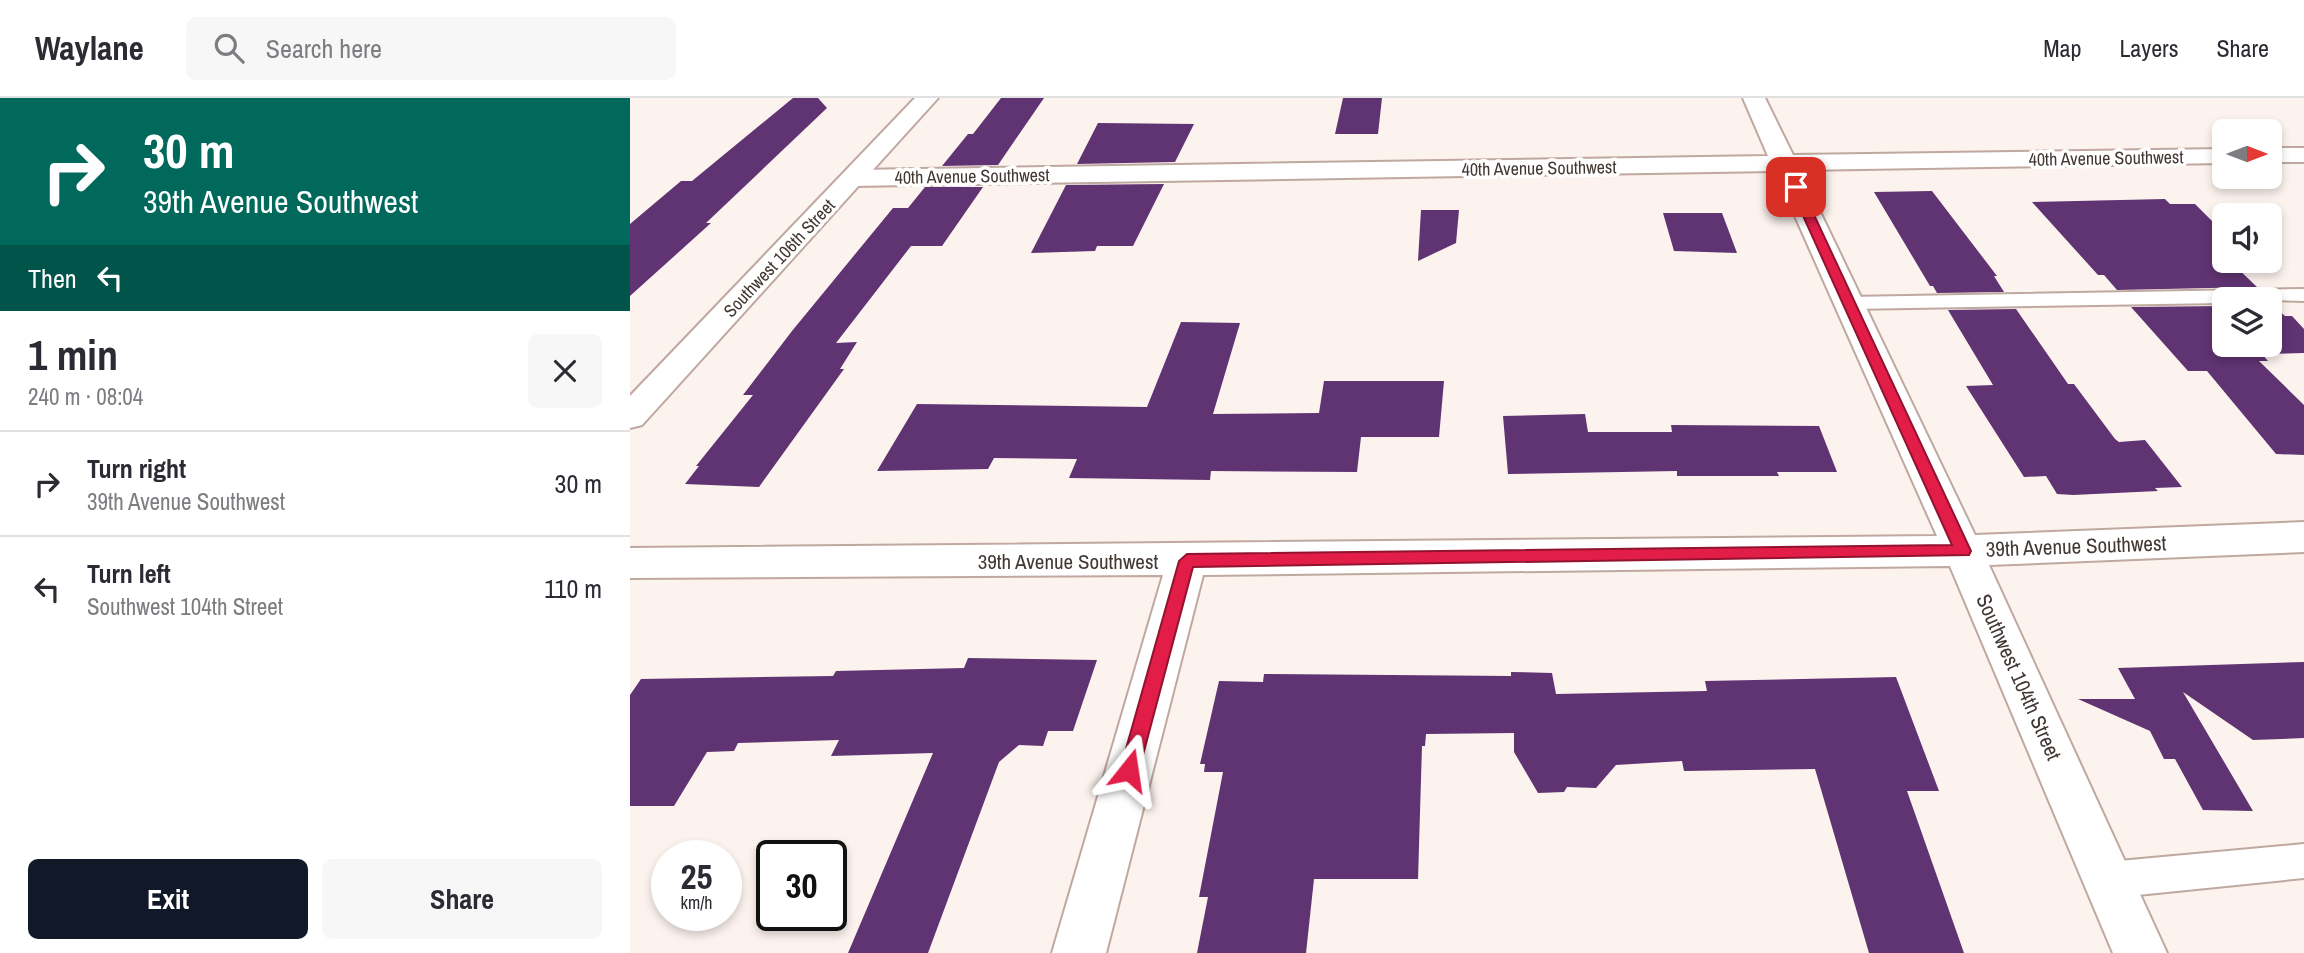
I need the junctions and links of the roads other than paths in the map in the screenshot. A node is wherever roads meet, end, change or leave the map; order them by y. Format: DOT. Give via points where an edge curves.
graph roads {
  1 [pos="927,98"];
  2 [pos="1754,98"];
  3 [pos="2282,155"];
  4 [pos="2304,155"];
  5 [pos="2212,156"];
  6 [pos="1785,164"];
  7 [pos="853,178"];
  8 [pos="2304,295"];
  9 [pos="1849,303"];
  10 [pos="630,417"];
  11 [pos="2304,537"];
  12 [pos="1963,551"];
  13 [pos="1187,561"];
  14 [pos="630,563"];
  15 [pos="2304,862"];
  16 [pos="2108,880"];
  17 [pos="1079,953"];
  18 [pos="2140,953"];
  1 -- 7 [label="street, Southwest 106th Street"];
  2 -- 6 [label="street, Southwest 104th Street"];
  3 -- 4 [label="street"];
  5 -- 6 [label="street, 40th Avenue Southwest"];
  6 -- 7 [label="street, 40th Avenue Southwest"];
  6 -- 9 [label="street, Southwest 104th Street"];
  7 -- 10 [label="street, Southwest 106th Street"];
  8 -- 9 [label="lane"];
  9 -- 12 [label="street, Southwest 104th Street"];
  11 -- 12 [label="street, 39th Avenue Southwest"];
  12 -- 13 [label="street, 39th Avenue Southwest"];
  12 -- 16 [label="street, Southwest 104th Street"];
  13 -- 14 [label="street, 39th Avenue Southwest"];
  13 -- 17 [label="street"];
  15 -- 16 [label="lane"];
  16 -- 18 [label="street, Southwest 104th Street"];
}
